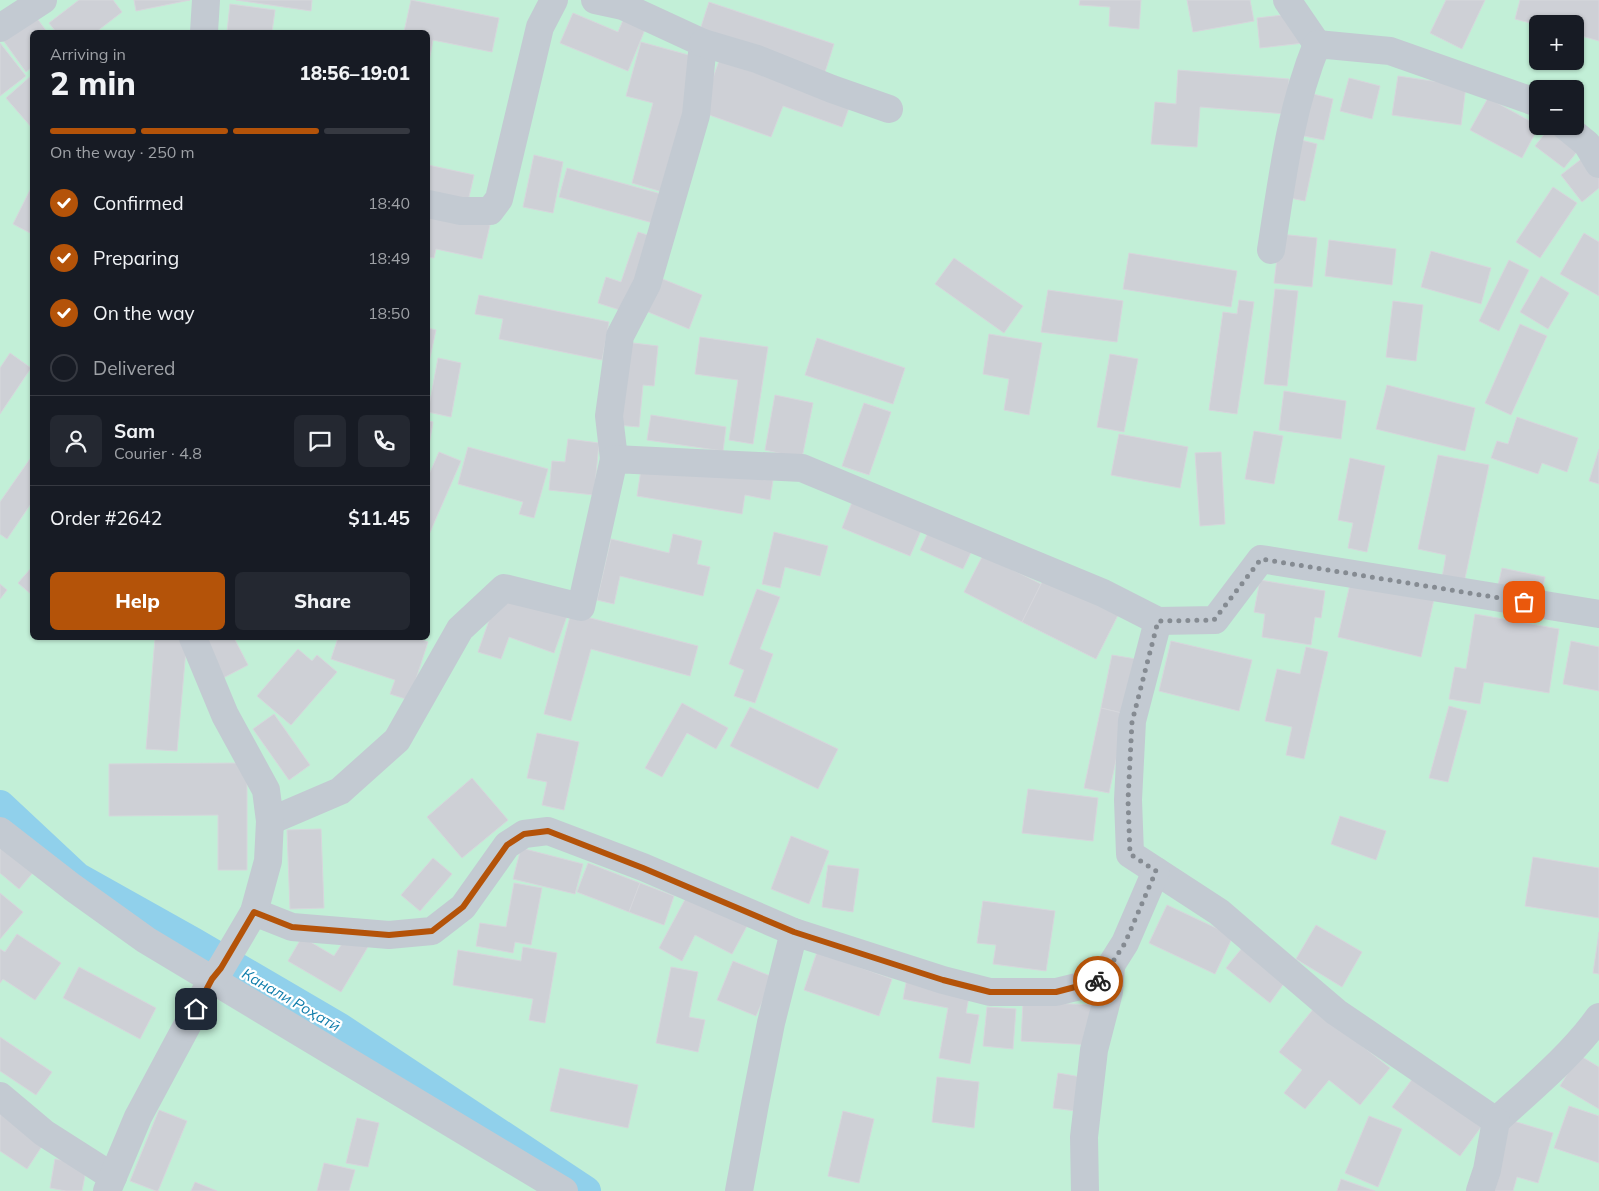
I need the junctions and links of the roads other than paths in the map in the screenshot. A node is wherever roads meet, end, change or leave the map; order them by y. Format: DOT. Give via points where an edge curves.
graph roads {
  1 [pos="43,0"];
  2 [pos="206,0"];
  3 [pos="554,0"];
  4 [pos="595,0"];
  5 [pos="1288,0"];
  6 [pos="0,28"];
  7 [pos="204,30"];
  8 [pos="703,43"];
  9 [pos="1317,44"];
  10 [pos="1529,100"];
  11 [pos="889,109"];
  12 [pos="1576,135"];
  13 [pos="1599,164"];
  14 [pos="430,204"];
  15 [pos="1271,250"];
  16 [pos="614,459"];
  17 [pos="1599,614"];
  18 [pos="1158,621"];
  19 [pos="194,640"];
  20 [pos="270,821"];
  21 [pos="0,831"];
  22 [pos="1156,871"];
  23 [pos="250,919"];
  24 [pos="794,932"];
  25 [pos="1111,966"];
  26 [pos="216,974"];
  27 [pos="1599,1017"];
  28 [pos="0,1096"];
  29 [pos="1496,1121"];
  30 [pos="110,1184"];
  31 [pos="564,1191"];
  32 [pos="739,1191"];
  33 [pos="1085,1191"];
  34 [pos="1480,1191"];
  1 -- 6 [label="street"];
  2 -- 7 [label="street"];
  3 -- 14 [label="street" via="540,27 499,198 490,211 461,211"];
  4 -- 8 [label="street" via="623,6"];
  5 -- 9 [label="street"];
  8 -- 11 [label="street" via="757,59"];
  8 -- 16 [label="street" via="696,116 647,284 620,336 609,416"];
  9 -- 10 [label="street" via="1390,51"];
  9 -- 15 [label="street" via="1292,121"];
  12 -- 13 [label="street" via="1587,144"];
  16 -- 18 [label="street" via="802,468 1094,590"];
  16 -- 20 [label="street" via="581,607 504,588 460,628 397,740 340,791"];
  17 -- 18 [label="street" via="1261,559 1214,620"];
  18 -- 22 [label="street" via="1132,722 1128,800 1130,854"];
  19 -- 20 [label="street" via="225,715 266,790"];
  20 -- 23 [label="street" via="268,860"];
  21 -- 26 [label="street" via="72,888 146,940"];
  22 -- 25 [label="street" via="1125,943"];
  22 -- 29 [label="street" via="1219,912 1336,1012"];
  23 -- 24 [label="street" via="292,927 389,935 432,931 463,907 507,845 524,834 548,831"];
  23 -- 26 [label="street"];
  24 -- 25 [label="street" via="990,992 1056,992 1101,980"];
  24 -- 32 [label="street" via="771,1023"];
  25 -- 33 [label="street" via="1109,992 1093,1059 1084,1137"];
  26 -- 30 [label="street" via="138,1117"];
  26 -- 31 [label="street"];
  27 -- 29 [label="street" via="1585,1037"];
  28 -- 30 [label="street"];
  29 -- 34 [label="street"];
}
